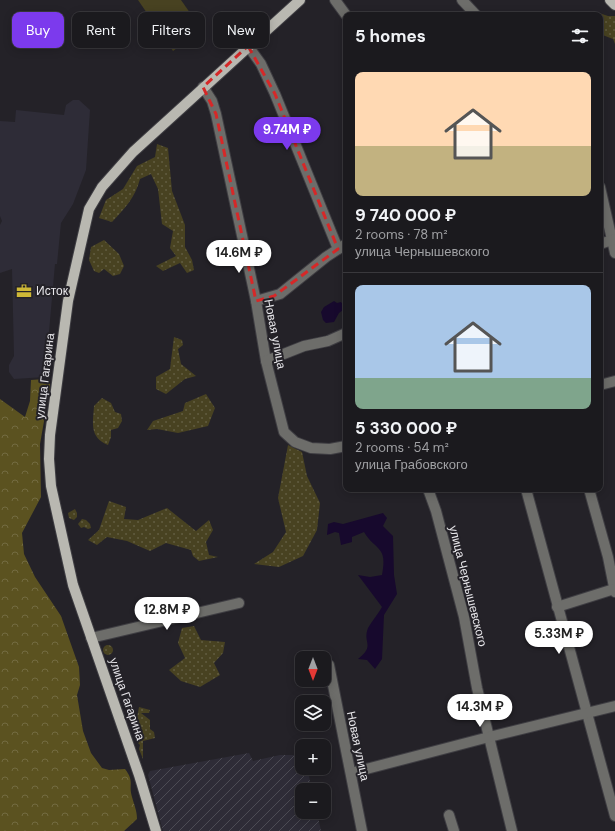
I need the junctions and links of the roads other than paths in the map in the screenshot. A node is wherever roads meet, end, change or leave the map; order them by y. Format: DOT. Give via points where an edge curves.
graph roads {
  1 [pos="300,0"];
  2 [pos="335,0"];
  3 [pos="462,0"];
  4 [pos="610,0"];
  5 [pos="615,5"];
  6 [pos="344,12"];
  7 [pos="473,12"];
  8 [pos="269,27"];
  9 [pos="246,48"];
  10 [pos="249,48"];
  11 [pos="203,87"];
  12 [pos="603,199"];
  13 [pos="613,239"];
  14 [pos="603,243"];
  15 [pos="342,246"];
  16 [pos="615,254"];
  17 [pos="256,301"];
  18 [pos="343,334"];
  19 [pos="266,361"];
  20 [pos="615,381"];
  21 [pos="603,384"];
  22 [pos="343,446"];
  23 [pos="429,492"];
  24 [pos="527,492"];
  25 [pos="591,492"];
  26 [pos="615,591"];
  27 [pos="239,603"];
  28 [pos="557,607"];
  29 [pos="91,638"];
  30 [pos="331,675"];
  31 [pos="615,706"];
  32 [pos="587,714"];
  33 [pos="489,737"];
  34 [pos="351,773"];
  35 [pos="449,815"];
  36 [pos="615,816"];
  37 [pos="156,831"];
  38 [pos="362,831"];
  39 [pos="454,831"];
  40 [pos="512,831"];
  1 -- 8 [label="main road, улица Гагарина"];
  2 -- 6 [label="street"];
  3 -- 7 [label="street"];
  4 -- 5 [label="main road"];
  9 -- 11 [label="main road, улица Гагарина"];
  10 -- 15 [label="street" via="261,64"];
  11 -- 17 [label="street, Новая улица" via="212,101 216,114"];
  11 -- 29 [label="main road, улица Гагарина" via="133,152 102,187 89,209 72,282 50,436 49,472 65,552"];
  12 -- 13 [label="street"];
  13 -- 14 [label="street"];
  13 -- 16 [label="street"];
  15 -- 17 [label="street" via="280,294"];
  17 -- 19 [label="street, Новая улица"];
  18 -- 19 [label="street"];
  19 -- 22 [label="street, Новая улица" via="284,432 302,446 321,450"];
  20 -- 21 [label="street"];
  23 -- 33 [label="street, улица Чернышевского" via="463,610"];
  24 -- 28 [label="street"];
  25 -- 26 [label="street"];
  26 -- 28 [label="street"];
  27 -- 29 [label="street"];
  28 -- 32 [label="street"];
  29 -- 37 [label="main road, улица Гагарина" via="140,775"];
  30 -- 34 [label="street, Новая улица"];
  31 -- 32 [label="street"];
  32 -- 33 [label="street"];
  32 -- 36 [label="street"];
  33 -- 34 [label="street"];
  33 -- 40 [label="street, улица Чернышевского"];
  34 -- 38 [label="street, Новая улица"];
  35 -- 39 [label="street"];
}
